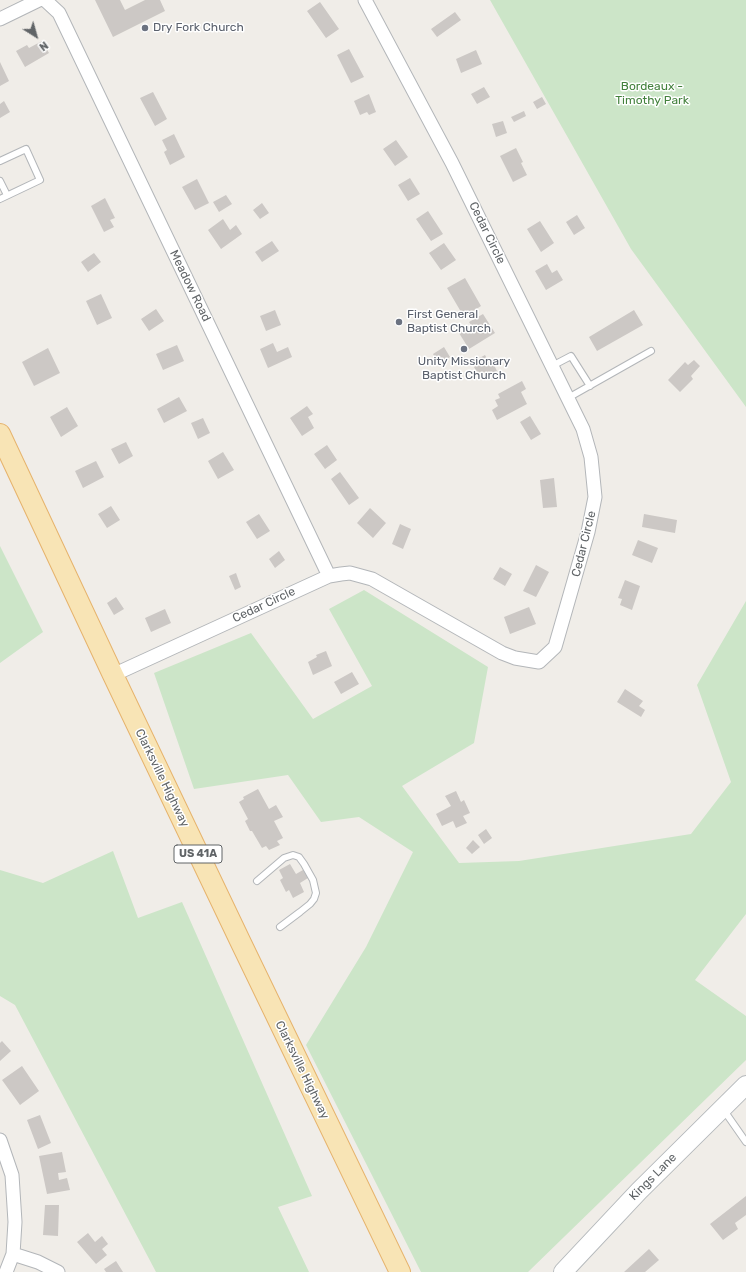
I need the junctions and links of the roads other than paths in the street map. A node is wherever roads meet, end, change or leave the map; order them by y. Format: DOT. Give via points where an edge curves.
graph roads {
  1 [pos="39,0"];
  2 [pos="45,0"];
  3 [pos="365,0"];
  4 [pos="0,19"];
  5 [pos="0,161"];
  6 [pos="0,181"];
  7 [pos="7,195"];
  8 [pos="0,199"];
  9 [pos="651,351"];
  10 [pos="552,366"];
  11 [pos="590,386"];
  12 [pos="568,398"];
  13 [pos="0,434"];
  14 [pos="330,576"];
  15 [pos="113,675"];
  16 [pos="257,881"];
  17 [pos="280,927"];
  18 [pos="746,1085"];
  19 [pos="722,1108"];
  20 [pos="0,1140"];
  21 [pos="746,1142"];
  22 [pos="13,1254"];
  23 [pos="565,1271"];
  24 [pos="6,1272"];
  25 [pos="58,1272"];
  26 [pos="400,1272"];
  1 -- 4 [label="street"];
  2 -- 14 [label="street, Meadow Road" via="59,13"];
  3 -- 10 [label="street, Cedar Circle" via="452,163"];
  5 -- 7 [label="lane" via="26,149 40,180"];
  6 -- 7 [label="lane"];
  7 -- 8 [label="lane"];
  9 -- 11 [label="lane"];
  10 -- 11 [label="lane" via="571,356"];
  10 -- 12 [label="street, Cedar Circle"];
  11 -- 12 [label="lane"];
  12 -- 14 [label="street, Cedar Circle" via="583,428 591,457 595,497 588,532 555,647 539,662 502,653 372,579 350,573"];
  13 -- 15 [label="main road, Clarksville Highway / US 41A"];
  14 -- 15 [label="street, Cedar Circle"];
  15 -- 26 [label="main road, Clarksville Highway / US 41A"];
  16 -- 17 [label="lane" via="284,858 293,855 299,857 312,880 316,893 314,899"];
  18 -- 19 [label="street, Kings Lane"];
  19 -- 21 [label="lane"];
  19 -- 23 [label="street, Kings Lane" via="638,1191"];
  20 -- 22 [label="street" via="12,1175"];
  22 -- 24 [label="street"];
  22 -- 25 [label="street"];
}
